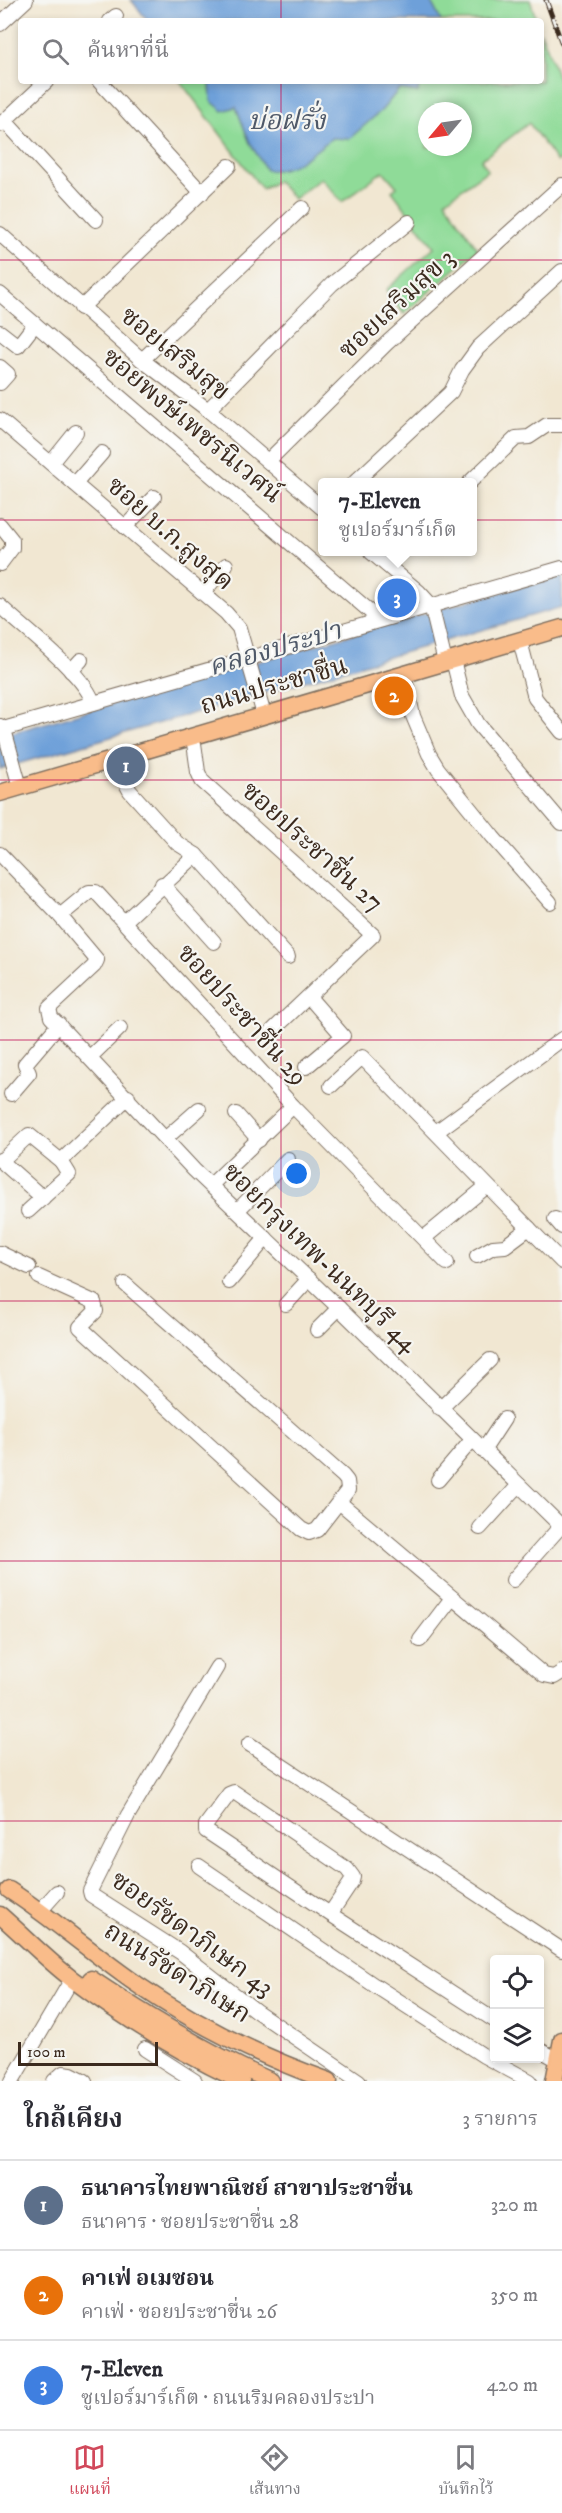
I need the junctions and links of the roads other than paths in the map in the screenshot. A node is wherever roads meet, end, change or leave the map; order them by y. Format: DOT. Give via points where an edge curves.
graph roads {
  1 [pos="26,0"];
  2 [pos="0,24"];
  3 [pos="44,84"];
  4 [pos="102,84"];
  5 [pos="2,123"];
  6 [pos="229,166"];
  7 [pos="562,185"];
  8 [pos="202,193"];
  9 [pos="302,208"];
  10 [pos="96,220"];
  11 [pos="409,222"];
  12 [pos="0,234"];
  13 [pos="562,272"];
  14 [pos="0,294"];
  15 [pos="81,308"];
  16 [pos="35,324"];
  17 [pos="0,332"];
  18 [pos="142,360"];
  19 [pos="0,367"];
  20 [pos="0,383"];
  21 [pos="208,410"];
  22 [pos="0,420"];
  23 [pos="562,426"];
  24 [pos="76,432"];
  25 [pos="102,453"];
  26 [pos="268,461"];
  27 [pos="51,463"];
  28 [pos="360,478"];
  29 [pos="475,478"];
  30 [pos="75,484"];
  31 [pos="154,497"];
  32 [pos="318,505"];
  33 [pos="0,525"];
  34 [pos="125,527"];
  35 [pos="376,556"];
  36 [pos="396,556"];
  37 [pos="0,564"];
  38 [pos="226,565"];
  39 [pos="387,565"];
  40 [pos="562,568"];
  41 [pos="202,593"];
  42 [pos="0,606"];
  43 [pos="432,607"];
  44 [pos="381,620"];
  45 [pos="562,628"];
  46 [pos="520,641"];
  47 [pos="248,659"];
  48 [pos="81,660"];
  49 [pos="449,661"];
  50 [pos="71,671"];
  51 [pos="405,674"];
  52 [pos="93,703"];
  53 [pos="264,715"];
  54 [pos="2,730"];
  55 [pos="562,732"];
  56 [pos="193,736"];
  57 [pos="120,758"];
  58 [pos="18,780"];
  59 [pos="0,793"];
  60 [pos="562,823"];
  61 [pos="0,854"];
  62 [pos="196,855"];
  63 [pos="162,884"];
  64 [pos="550,902"];
  65 [pos="60,916"];
  66 [pos="124,922"];
  67 [pos="213,942"];
  68 [pos="288,957"];
  69 [pos="309,997"];
  70 [pos="55,1021"];
  71 [pos="120,1028"];
  72 [pos="272,1031"];
  73 [pos="562,1039"];
  74 [pos="90,1057"];
  75 [pos="306,1067"];
  76 [pos="331,1086"];
  77 [pos="11,1094"];
  78 [pos="128,1097"];
  79 [pos="293,1106"];
  80 [pos="199,1109"];
  81 [pos="236,1114"];
  82 [pos="436,1132"];
  83 [pos="165,1139"];
  84 [pos="258,1140"];
  85 [pos="288,1160"];
  86 [pos="1,1161"];
  87 [pos="62,1161"];
  88 [pos="211,1185"];
  89 [pos="487,1186"];
  90 [pos="43,1198"];
  91 [pos="238,1210"];
  92 [pos="28,1211"];
  93 [pos="529,1228"];
  94 [pos="266,1238"];
  95 [pos="424,1238"];
  96 [pos="0,1253"];
  97 [pos="477,1256"];
  98 [pos="447,1263"];
  99 [pos="562,1263"];
  100 [pos="309,1279"];
  101 [pos="228,1282"];
  102 [pos="124,1284"];
  103 [pos="286,1304"];
  104 [pos="339,1308"];
  105 [pos="317,1330"];
  106 [pos="490,1360"];
  107 [pos="440,1409"];
  108 [pos="504,1419"];
  109 [pos="472,1440"];
  110 [pos="483,1451"];
  111 [pos="438,1480"];
  112 [pos="519,1485"];
  113 [pos="339,1502"];
  114 [pos="562,1527"];
  115 [pos="480,1528"];
  116 [pos="513,1580"];
  117 [pos="452,1598"];
  118 [pos="420,1640"];
  119 [pos="217,1667"];
  120 [pos="562,1672"];
  121 [pos="249,1744"];
  122 [pos="199,1866"];
  123 [pos="5,1886"];
  124 [pos="57,1892"];
  125 [pos="40,1911"];
  126 [pos="0,1914"];
  127 [pos="330,1914"];
  128 [pos="29,1940"];
  129 [pos="562,1950"];
  130 [pos="72,1979"];
  131 [pos="134,2001"];
  132 [pos="490,2017"];
  133 [pos="562,2040"];
  134 [pos="145,2049"];
  135 [pos="544,2052"];
  136 [pos="558,2060"];
  137 [pos="12,2081"];
  138 [pos="54,2081"];
  139 [pos="86,2081"];
  140 [pos="195,2081"];
  141 [pos="241,2081"];
  142 [pos="271,2081"];
  143 [pos="299,2081"];
  144 [pos="328,2081"];
  145 [pos="358,2081"];
  146 [pos="530,2081"];
  147 [pos="554,2081"];
  1 -- 2 [label="street"];
  3 -- 5 [label="street"];
  4 -- 8 [label="street"];
  5 -- 10 [label="street"];
  6 -- 8 [label="street"];
  7 -- 26 [label="street, ซอยเสริมสุข 3" via="387,343"];
  8 -- 15 [label="street"];
  9 -- 18 [label="street"];
  11 -- 21 [label="street" via="332,284"];
  12 -- 15 [label="street, ซอยเสริมสุข"];
  13 -- 28 [label="street" via="478,348 451,392"];
  14 -- 16 [label="street, ซอยพงษ์เพชรนิเวศน์"];
  15 -- 18 [label="street, ซอยเสริมสุข"];
  16 -- 17 [label="street" via="18,346"];
  16 -- 44 [label="street, ซอยพงษ์เพชรนิเวศน์"];
  18 -- 21 [label="street, ซอยเสริมสุข"];
  19 -- 20 [label="street" via="8,374"];
  21 -- 26 [label="street, ซอยเสริมสุข"];
  22 -- 27 [label="street, ซอย บ.ก.สูงสุด"];
  23 -- 29 [label="street" via="547,425 529,436 516,438"];
  24 -- 27 [label="street"];
  25 -- 30 [label="street"];
  26 -- 32 [label="street, ซอยเสริมสุข"];
  27 -- 30 [label="street, ซอย บ.ก.สูงสุด"];
  30 -- 34 [label="street, ซอย บ.ก.สูงสุด"];
  31 -- 34 [label="street"];
  33 -- 37 [label="street" via="12,540 12,548"];
  34 -- 41 [label="street, ซอย บ.ก.สูงสุด"];
  35 -- 39 [label="street"];
  36 -- 39 [label="street"];
  38 -- 41 [label="street"];
  39 -- 43 [label="street"];
  40 -- 43 [label="street"];
  41 -- 47 [label="street, ซอย บ.ก.สูงสุด" via="239,628"];
  42 -- 50 [label="street"];
  43 -- 44 [label="street"];
  43 -- 49 [label="street" via="440,644"];
  44 -- 47 [label="street"];
  45 -- 46 [label="main road, ถนนประชาชื่น"];
  46 -- 49 [label="main road, ถนนประชาชื่น"];
  46 -- 55 [label="street" via="535,698"];
  47 -- 52 [label="street"];
  47 -- 53 [label="street, ซอย บ.ก.สูงสุด"];
  48 -- 50 [label="street"];
  49 -- 51 [label="main road, ถนนประชาชื่น"];
  49 -- 60 [label="street" via="478,724"];
  50 -- 52 [label="street" via="90,693"];
  51 -- 53 [label="main road, ถนนประชาชื่น"];
  51 -- 64 [label="street" via="413,716 438,769"];
  52 -- 54 [label="street"];
  53 -- 56 [label="main road, ถนนประชาชื่น"];
  54 -- 58 [label="street"];
  56 -- 57 [label="main road, ถนนประชาชื่น"];
  56 -- 69 [label="street, ซอยประชาชื่น 27" via="202,780 373,935"];
  57 -- 58 [label="main road, ถนนประชาชื่น"];
  57 -- 62 [label="street" via="130,791 177,843"];
  58 -- 59 [label="main road, ถนนประชาชื่น"];
  61 -- 65 [label="street"];
  62 -- 63 [label="street"];
  62 -- 68 [label="street"];
  63 -- 66 [label="street"];
  63 -- 67 [label="street"];
  65 -- 66 [label="street, ซอยประชาชื่น 29" via="92,891"];
  65 -- 70 [label="street" via="97,960 49,1008"];
  66 -- 79 [label="street, ซอยประชาชื่น 29"];
  69 -- 72 [label="street, ซอยประชาชื่น 27"];
  69 -- 75 [label="street" via="343,1036"];
  70 -- 74 [label="street, ซอยกรุงเทพ-นนทบุรี 44"];
  70 -- 77 [label="street" via="25,1064 29,1073"];
  71 -- 74 [label="street"];
  73 -- 82 [label="street"];
  74 -- 78 [label="street, ซอยกรุงเทพ-นนทบุรี 44"];
  76 -- 82 [label="street" via="362,1057"];
  78 -- 83 [label="street, ซอยกรุงเทพ-นนทบุรี 44"];
  78 -- 87 [label="street"];
  79 -- 84 [label="street"];
  79 -- 95 [label="street, ซอยประชาชื่น 29"];
  80 -- 83 [label="street"];
  81 -- 84 [label="street"];
  82 -- 89 [label="street"];
  83 -- 88 [label="street, ซอยกรุงเทพ-นนทบุรี 44"];
  84 -- 88 [label="street"];
  85 -- 91 [label="street"];
  86 -- 87 [label="street" via="29,1135"];
  86 -- 90 [label="street"];
  87 -- 90 [label="street" via="69,1174"];
  88 -- 91 [label="street, ซอยกรุงเทพ-นนทบุรี 44"];
  89 -- 93 [label="street"];
  89 -- 95 [label="street"];
  90 -- 92 [label="street"];
  91 -- 94 [label="street, ซอยกรุงเทพ-นนทบุรี 44"];
  93 -- 97 [label="street" via="505,1246 489,1248"];
  93 -- 99 [label="street"];
  94 -- 100 [label="street, ซอยกรุงเทพ-นนทบุรี 44"];
  94 -- 101 [label="street"];
  95 -- 98 [label="street, ซอยประชาชื่น 29"];
  96 -- 113 [label="street" via="94,1302 96,1311 80,1327 301,1529 309,1533 316,1530"];
  100 -- 103 [label="street"];
  100 -- 104 [label="street, ซอยกรุงเทพ-นนทบุรี 44"];
  102 -- 113 [label="street" via="343,1476 348,1490"];
  104 -- 105 [label="street"];
  104 -- 107 [label="street, ซอยกรุงเทพ-นนทบุรี 44"];
  106 -- 107 [label="street"];
  107 -- 109 [label="street, ซอยกรุงเทพ-นนทบุรี 44"];
  108 -- 110 [label="street"];
  109 -- 110 [label="street, ซอยกรุงเทพ-นนทบุรี 44"];
  109 -- 111 [label="street"];
  110 -- 112 [label="street, ซอยกรุงเทพ-นนทบุรี 44"];
  112 -- 114 [label="street, ซอยกรุงเทพ-นนทบุรี 44"];
  112 -- 115 [label="street"];
  113 -- 117 [label="street"];
  114 -- 116 [label="street"];
  117 -- 118 [label="street"];
  117 -- 120 [label="street" via="544,1675 554,1677"];
  119 -- 145 [label="street, ซอยรัชดาภิเษก 43" via="128,1815 91,1894 180,1952 256,2011"];
  121 -- 129 [label="street"];
  122 -- 146 [label="street" via="374,1985"];
  123 -- 125 [label="main road, ถนนรัชดาภิเษก"];
  123 -- 131 [label="main road, ถนนรัชดาภิเษก"];
  124 -- 125 [label="street"];
  125 -- 144 [label="main road, ถนนรัชดาภิเษก" via="139,1986 184,2013 263,2054"];
  126 -- 128 [label="main road, ถนนรัชดาภิเษก"];
  127 -- 127 [label="street" via="352,1881 348,1869 234,1792 229,1794 204,1827 206,1831"];
  127 -- 132 [label="street"];
  128 -- 130 [label="main road, ถนนรัชดาภิเษก"];
  128 -- 131 [label="main road, ถนนรัชดาภิเษก"];
  130 -- 137 [label="street"];
  130 -- 141 [label="main road, ถนนรัชดาภิเษก" via="173,2047"];
  131 -- 142 [label="main road, ถนนรัชดาภิเษก" via="203,2048"];
  131 -- 143 [label="main road, ถนนรัชดาภิเษก"];
  133 -- 136 [label="main road"];
  134 -- 140 [label="street"];
  135 -- 136 [label="street"];
  136 -- 147 [label="main road"];
  138 -- 139 [label="street" via="63,2073"];
}
